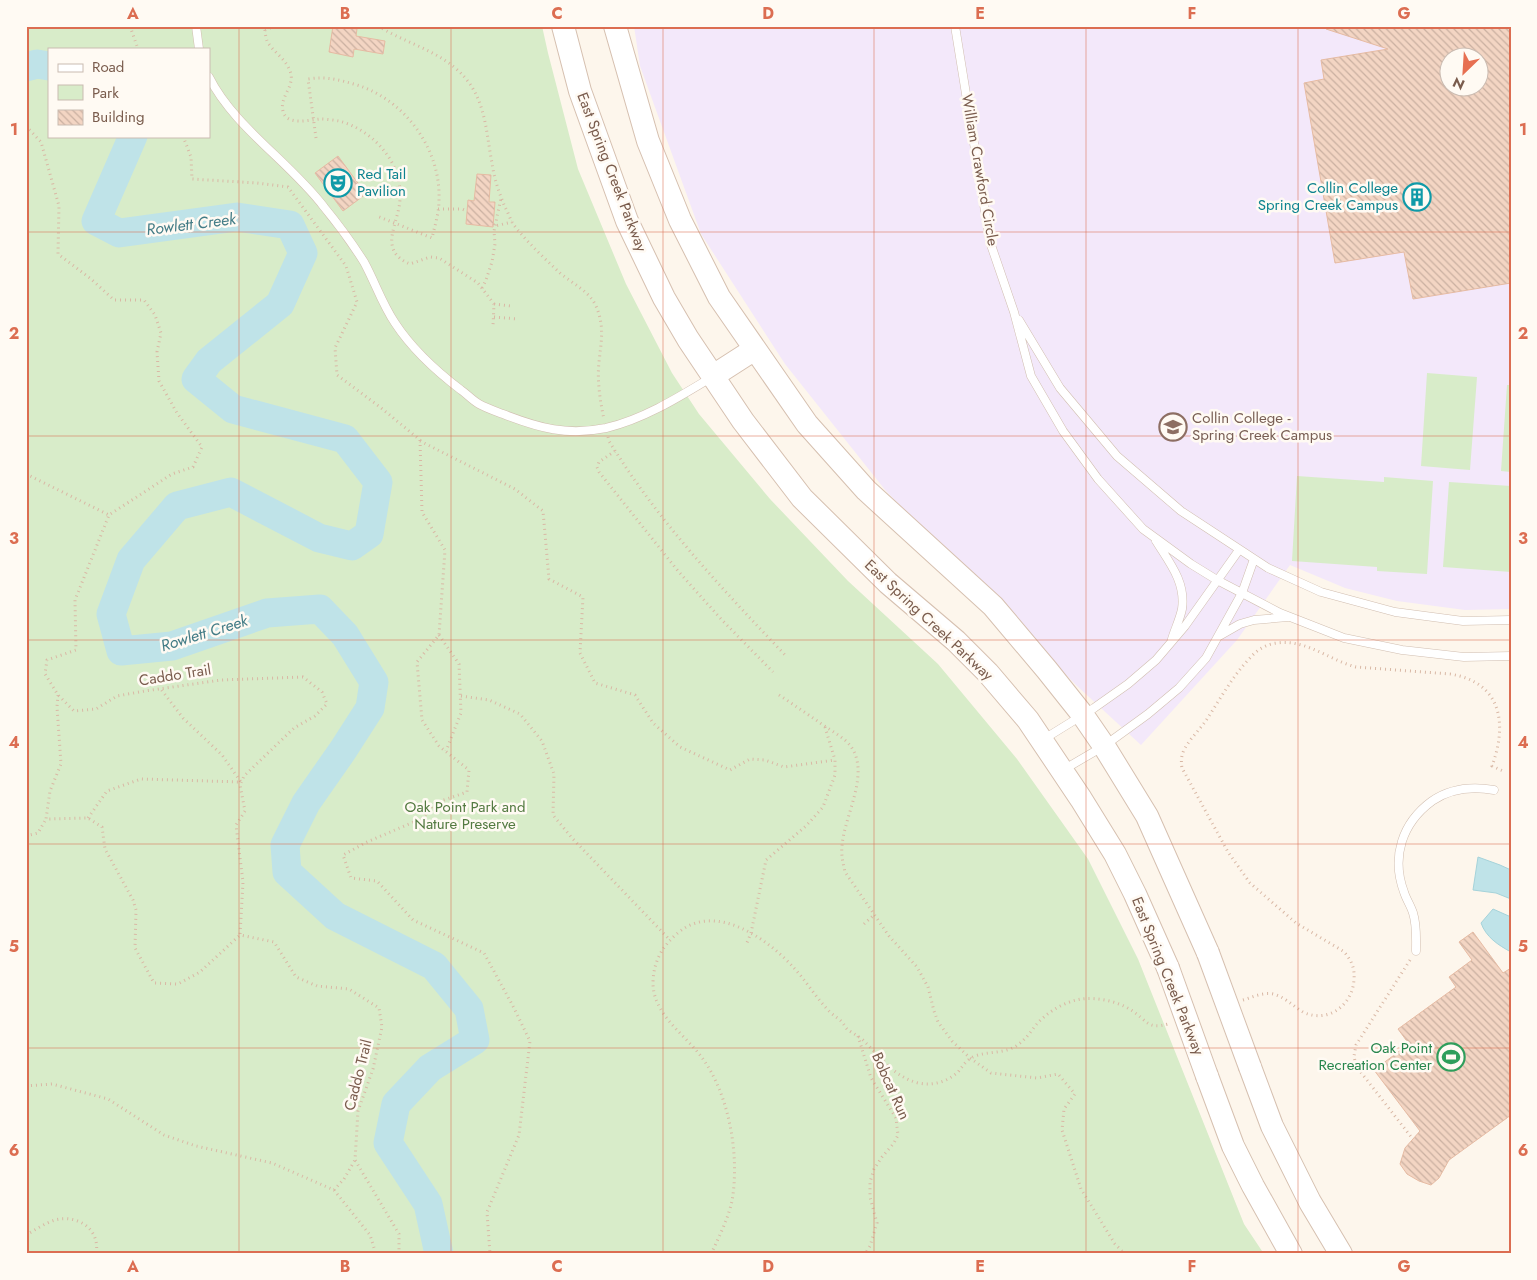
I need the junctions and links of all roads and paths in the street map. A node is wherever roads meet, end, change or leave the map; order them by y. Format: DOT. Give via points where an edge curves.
graph roads {
  1 [pos="130,26"];
  2 [pos="196,26"];
  3 [pos="275,26"];
  4 [pos="378,26"];
  5 [pos="563,26"];
  6 [pos="615,26"];
  7 [pos="955,26"];
  8 [pos="263,28"];
  9 [pos="138,48"];
  10 [pos="199,48"];
  11 [pos="210,79"];
  12 [pos="313,120"];
  13 [pos="26,126"];
  14 [pos="184,138"];
  15 [pos="316,138"];
  16 [pos="438,210"];
  17 [pos="467,211"];
  18 [pos="377,216"];
  19 [pos="512,222"];
  20 [pos="394,224"];
  21 [pos="494,225"];
  22 [pos="482,288"];
  23 [pos="494,304"];
  24 [pos="511,306"];
  25 [pos="1014,312"];
  26 [pos="494,318"];
  27 [pos="518,320"];
  28 [pos="493,326"];
  29 [pos="755,349"];
  30 [pos="713,376"];
  31 [pos="420,440"];
  32 [pos="615,452"];
  33 [pos="26,474"];
  34 [pos="109,515"];
  35 [pos="1152,536"];
  36 [pos="1239,550"];
  37 [pos="1254,559"];
  38 [pos="1217,580"];
  39 [pos="1242,593"];
  40 [pos="1290,617"];
  41 [pos="1511,620"];
  42 [pos="439,635"];
  43 [pos="1218,636"];
  44 [pos="1171,643"];
  45 [pos="1511,656"];
  46 [pos="773,672"];
  47 [pos="160,688"];
  48 [pos="58,695"];
  49 [pos="460,696"];
  50 [pos="779,696"];
  51 [pos="1082,714"];
  52 [pos="825,726"];
  53 [pos="1041,740"];
  54 [pos="1104,746"];
  55 [pos="446,751"];
  56 [pos="836,760"];
  57 [pos="1062,771"];
  58 [pos="1503,771"];
  59 [pos="241,782"];
  60 [pos="1494,790"];
  61 [pos="88,818"];
  62 [pos="46,819"];
  63 [pos="26,836"];
  64 [pos="874,915"];
  65 [pos="864,924"];
  66 [pos="751,933"];
  67 [pos="240,935"];
  68 [pos="670,940"];
  69 [pos="746,945"];
  70 [pos="1416,952"];
  71 [pos="1240,1001"];
  72 [pos="1174,1022"];
  73 [pos="858,1035"];
  74 [pos="970,1058"];
  75 [pos="26,1086"];
  76 [pos="1412,1138"];
  77 [pos="355,1160"];
  78 [pos="334,1190"];
  79 [pos="26,1235"];
  80 [pos="96,1254"];
  81 [pos="376,1254"];
  82 [pos="399,1254"];
  83 [pos="490,1254"];
  84 [pos="711,1254"];
  85 [pos="865,1254"];
  86 [pos="1125,1254"];
  87 [pos="1291,1254"];
  88 [pos="1341,1254"];
  1 -- 9 [label="path"];
  2 -- 10 [label="lane"];
  3 -- 8 [label="path"];
  4 -- 21 [label="path" via="433,54 454,67 468,81 485,119 501,197"];
  5 -- 30 [label="main road, East Spring Creek Parkway" via="580,90 627,221 666,302"];
  6 -- 29 [label="main road" via="648,141 680,220 719,297"];
  7 -- 25 [label="lane, William Crawford Circle" via="990,242"];
  8 -- 12 [label="path" via="267,41 290,70 292,79 283,102 286,117 294,121"];
  11 -- 30 [label="lane" via="223,102 301,181 345,234 395,323 413,347 478,404 542,428 584,431 618,424 656,409"];
  12 -- 15 [label="path"];
  12 -- 16 [label="path" via="308,79 337,79 371,89 386,98 407,116 432,155 437,176"];
  12 -- 20 [label="path" via="340,121 375,140 386,152 394,166 401,197"];
  13 -- 34 [label="path" via="41,142 59,206 58,254 114,300 144,300 155,315 161,333 157,352 159,381 202,448 193,467 172,474"];
  14 -- 31 [label="path" via="191,157 192,179 288,187 346,266 357,302 335,348 337,375"];
  16 -- 17 [label="path"];
  16 -- 20 [label="path" via="432,238"];
  18 -- 20 [label="path"];
  19 -- 21 [label="path"];
  20 -- 22 [label="path" via="394,251 401,260 410,264 430,257 439,258"];
  21 -- 22 [label="path" via="492,262"];
  22 -- 23 [label="path"];
  23 -- 24 [label="path"];
  23 -- 26 [label="path"];
  25 -- 35 [label="lane, William Crawford Circle" via="1030,376 1063,431 1098,479"];
  25 -- 36 [label="lane, William Crawford Circle" via="1060,388 1117,456 1181,511"];
  26 -- 27 [label="path"];
  26 -- 28 [label="path"];
  29 -- 30 [label="main road"];
  29 -- 51 [label="main road" via="806,424 866,490 992,606"];
  30 -- 53 [label="main road, East Spring Creek Parkway" via="802,498 888,583 988,673"];
  31 -- 42 [label="path" via="422,512 445,550"];
  31 -- 56 [label="path" via="515,489 543,511 549,579 583,597 580,654 595,683 635,695 653,724 680,747 730,770 750,759 784,767"];
  32 -- 46 [label="path" via="599,462 599,472 678,571"];
  33 -- 34 [label="path"];
  34 -- 48 [label="path, Caddo Trail" via="75,600 76,650 47,660 45,674"];
  35 -- 38 [label="lane, William Crawford Circle"];
  35 -- 44 [label="lane" via="1182,586 1182,609"];
  36 -- 37 [label="lane, William Crawford Circle"];
  36 -- 38 [label="lane"];
  37 -- 39 [label="lane"];
  37 -- 41 [label="lane, William Crawford Circle" via="1321,592 1395,612 1463,621"];
  38 -- 39 [label="lane, William Crawford Circle"];
  38 -- 44 [label="lane"];
  39 -- 40 [label="lane, William Crawford Circle"];
  39 -- 43 [label="lane"];
  40 -- 43 [label="lane" via="1254,620"];
  40 -- 45 [label="lane, William Crawford Circle" via="1344,638 1402,650 1464,657"];
  42 -- 49 [label="path" via="459,664"];
  42 -- 55 [label="path" via="417,662 422,720"];
  43 -- 54 [label="lane" via="1206,658 1179,688"];
  44 -- 51 [label="lane" via="1128,684"];
  47 -- 48 [label="path, Caddo Trail" via="117,696 96,710 74,711"];
  47 -- 59 [label="path" via="183,718 222,755"];
  47 -- 59 [label="path, Caddo Trail" via="221,680 303,677 322,692 327,704 316,716 294,728"];
  48 -- 62 [label="path" via="61,764 50,791"];
  49 -- 55 [label="path" via="461,713"];
  49 -- 68 [label="path" via="489,700 520,714 542,741 554,774 553,815"];
  50 -- 52 [label="path"];
  51 -- 53 [label="lane"];
  51 -- 54 [label="main road"];
  52 -- 56 [label="path"];
  52 -- 64 [label="path" via="847,742 858,760 842,860 845,872"];
  53 -- 57 [label="main road, East Spring Creek Parkway"];
  54 -- 57 [label="lane"];
  54 -- 88 [label="main road, bridge" via="1147,816 1208,953 1272,1126 1310,1202"];
  55 -- 83 [label="path" via="469,770 467,792 435,803 423,818 343,855 351,878 377,881 414,920 484,953 530,1041 519,1135 487,1212"];
  56 -- 66 [label="path" via="835,775 823,807 766,860"];
  57 -- 87 [label="main road, East Spring Creek Parkway, bridge" via="1115,854 1135,894 1168,968 1233,1146"];
  58 -- 71 [label="path" via="1492,766 1500,722 1496,704 1487,690 1475,681 1450,674 1356,667 1296,643 1272,643 1258,650 1237,673 1187,745 1182,756 1182,768 1228,852 1250,882 1296,923 1343,951 1353,966 1354,979 1352,992 1345,1004 1325,1015 1310,1014 1275,995 1262,994"];
  59 -- 61 [label="path" via="141,779 107,791"];
  59 -- 67 [label="path" via="245,811 236,824 243,882"];
  60 -- 70 [label="lane" via="1460,789 1438,797 1425,806 1405,832 1399,848 1398,868 1413,914"];
  61 -- 62 [label="path"];
  61 -- 67 [label="path" via="102,827 105,849 133,900 136,910 135,948 154,983 178,984 200,972"];
  62 -- 63 [label="path" via="38,833"];
  64 -- 65 [label="path"];
  64 -- 74 [label="path" via="922,975 944,1032"];
  66 -- 68 [label="path" via="714,920 701,920"];
  66 -- 69 [label="path"];
  66 -- 73 [label="path" via="773,947 848,1030"];
  67 -- 77 [label="path, Caddo Trail" via="274,942 296,976 317,986 349,990 379,1008 382,1027 373,1069 358,1111"];
  68 -- 84 [label="path" via="655,966 653,985 656,995 668,1020 712,1072 733,1144 732,1200"];
  70 -- 76 [label="path" via="1356,1045 1354,1056 1356,1066"];
  72 -- 74 [label="path" via="1156,1026 1118,1004 1099,999 1079,999 1053,1010 1009,1050"];
  73 -- 74 [label="path" via="892,1070 918,1083 936,1084 946,1080"];
  73 -- 85 [label="path, Bobcat Run" via="871,1078 896,1118 898,1135 874,1169 870,1182 877,1224"];
  74 -- 86 [label="path" via="991,1074 1037,1078 1058,1074 1075,1094 1064,1109 1064,1139 1081,1189 1115,1244"];
  75 -- 78 [label="path" via="52,1084 108,1098 164,1135 196,1146 272,1163"];
  77 -- 78 [label="path"];
  77 -- 82 [label="path" via="400,1234"];
  78 -- 81 [label="path" via="370,1235"];
  79 -- 80 [label="path" via="55,1220 72,1219 91,1229"];
}
